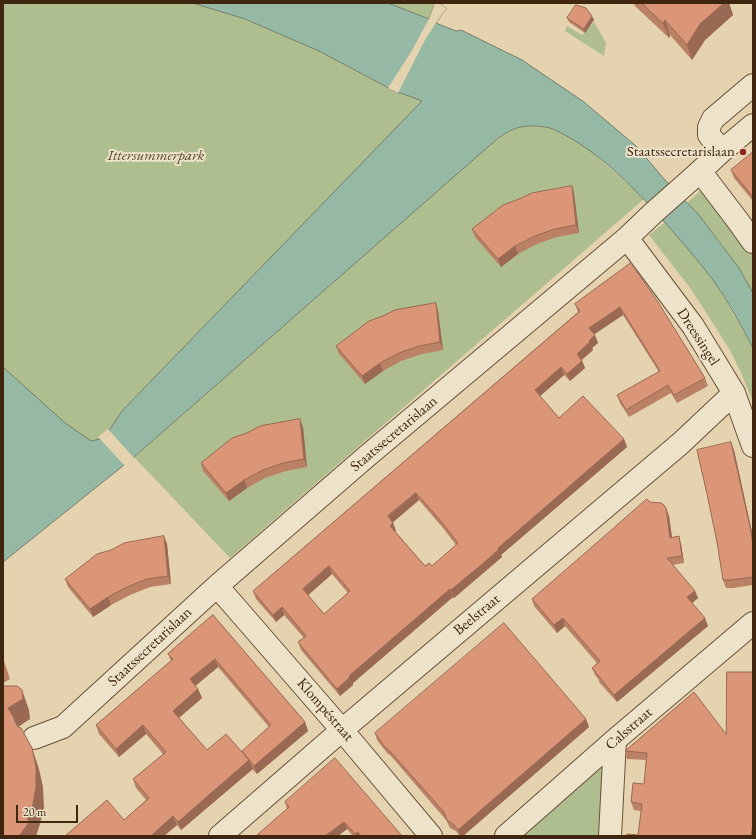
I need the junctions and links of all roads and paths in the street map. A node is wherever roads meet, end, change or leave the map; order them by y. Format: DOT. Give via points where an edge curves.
graph roads {
  1 [pos="753,85"];
  2 [pos="753,125"];
  3 [pos="722,151"];
  4 [pos="698,173"];
  5 [pos="627,238"];
  6 [pos="753,242"];
  7 [pos="734,393"];
  8 [pos="753,446"];
  9 [pos="217,586"];
  10 [pos="753,623"];
  11 [pos="342,730"];
  12 [pos="34,738"];
  13 [pos="615,740"];
  14 [pos="220,836"];
  15 [pos="431,836"];
  16 [pos="506,836"];
  17 [pos="610,836"];
  1 -- 3 [label="street" via="713,119 709,127 709,135"];
  2 -- 3 [label="street, Staatssecretarislaan"];
  3 -- 4 [label="street, Staatssecretarislaan"];
  4 -- 5 [label="street, Staatssecretarislaan"];
  4 -- 6 [label="street"];
  5 -- 7 [label="street, Dreessingel" via="693,326"];
  5 -- 9 [label="street, Staatssecretarislaan"];
  7 -- 8 [label="street, Dreessingel"];
  7 -- 11 [label="street, Beelstraat" via="681,443"];
  9 -- 11 [label="street, Klompéstraat"];
  9 -- 12 [label="street, Staatssecretarislaan" via="63,727"];
  10 -- 13 [label="street, Calsstraat"];
  11 -- 14 [label="street, Beelstraat"];
  11 -- 15 [label="street, Klompéstraat"];
  13 -- 16 [label="street, Calsstraat"];
  13 -- 17 [label="street"];
}
